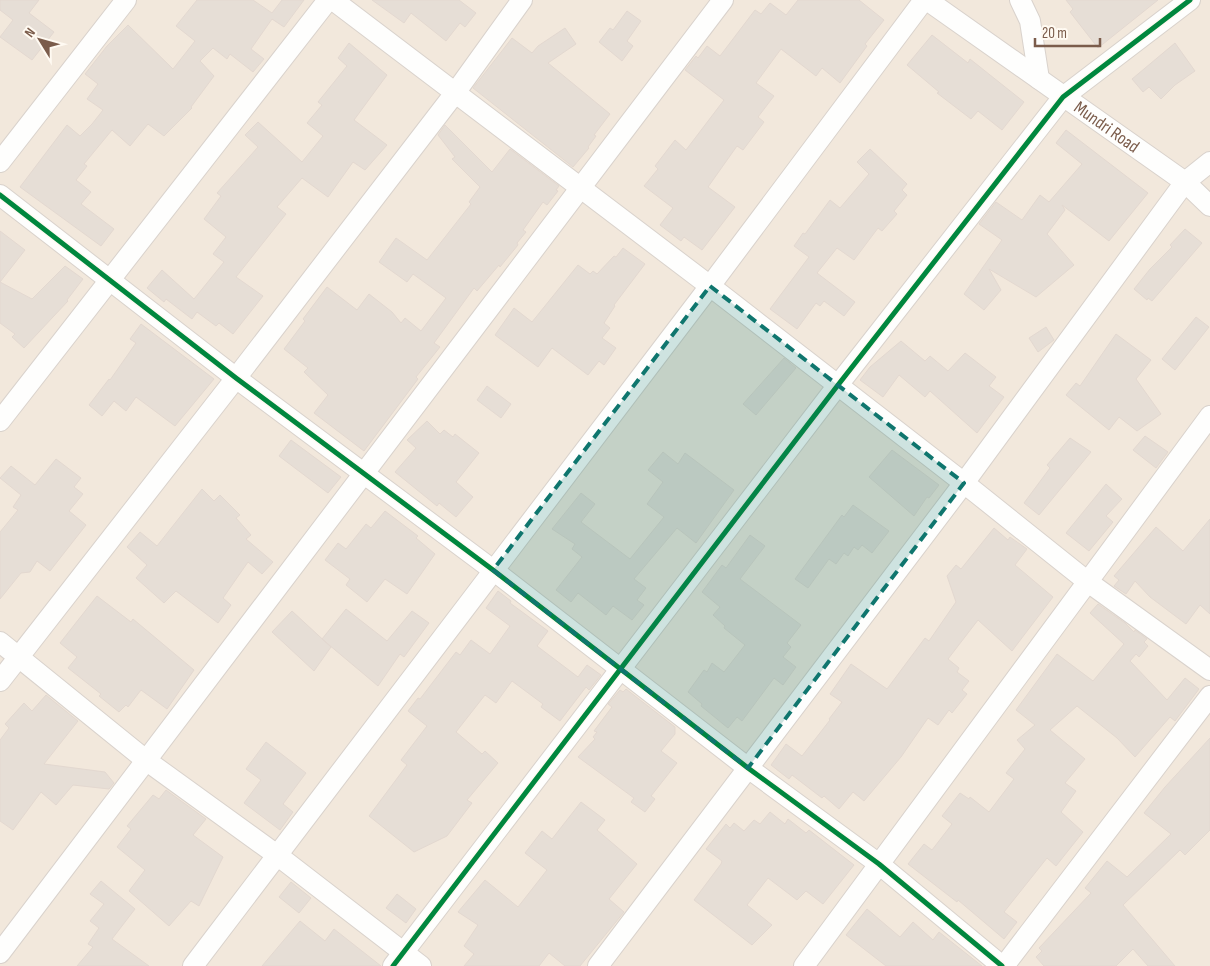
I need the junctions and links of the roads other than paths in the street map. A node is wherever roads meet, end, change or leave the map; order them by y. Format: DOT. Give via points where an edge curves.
graph roads {
  1 [pos="126,0"];
  2 [pos="328,0"];
  3 [pos="333,0"];
  4 [pos="522,0"];
  5 [pos="723,0"];
  6 [pos="926,0"];
  7 [pos="1020,0"];
  8 [pos="1190,0"];
  9 [pos="1039,79"];
  10 [pos="456,93"];
  11 [pos="1063,97"];
  12 [pos="0,162"];
  13 [pos="1210,162"];
  14 [pos="1185,182"];
  15 [pos="581,188"];
  16 [pos="0,195"];
  17 [pos="1210,206"];
  18 [pos="110,279"];
  19 [pos="710,286"];
  20 [pos="236,378"];
  21 [pos="838,385"];
  22 [pos="1210,416"];
  23 [pos="0,421"];
  24 [pos="364,473"];
  25 [pos="964,483"];
  26 [pos="493,570"];
  27 [pos="1088,582"];
  28 [pos="0,642"];
  29 [pos="18,656"];
  30 [pos="621,669"];
  31 [pos="1210,670"];
  32 [pos="0,681"];
  33 [pos="1210,696"];
  34 [pos="147,761"];
  35 [pos="748,768"];
  36 [pos="277,855"];
  37 [pos="879,864"];
  38 [pos="0,953"];
  39 [pos="398,960"];
  40 [pos="193,966"];
  41 [pos="421,966"];
  42 [pos="598,966"];
  43 [pos="804,966"];
  44 [pos="1003,966"];
  1 -- 12 [label="street"];
  2 -- 18 [label="street"];
  3 -- 10 [label="street"];
  4 -- 10 [label="street"];
  5 -- 15 [label="street"];
  6 -- 9 [label="street, Mundri Road"];
  6 -- 19 [label="street"];
  7 -- 9 [label="street" via="1030,21"];
  8 -- 11 [label="street"];
  9 -- 11 [label="street, Mundri Road"];
  10 -- 15 [label="street"];
  10 -- 20 [label="street"];
  11 -- 14 [label="street, Mundri Road"];
  11 -- 21 [label="street"];
  13 -- 14 [label="street"];
  14 -- 17 [label="street, Mundri Road"];
  14 -- 25 [label="street"];
  15 -- 19 [label="street"];
  15 -- 24 [label="street"];
  16 -- 18 [label="street"];
  18 -- 20 [label="street"];
  18 -- 23 [label="street"];
  19 -- 21 [label="street"];
  19 -- 26 [label="street"];
  20 -- 24 [label="street"];
  20 -- 29 [label="street"];
  21 -- 25 [label="street"];
  21 -- 30 [label="street"];
  22 -- 27 [label="street"];
  24 -- 26 [label="street"];
  24 -- 34 [label="street"];
  25 -- 27 [label="street"];
  25 -- 35 [label="street"];
  26 -- 30 [label="street"];
  26 -- 36 [label="street"];
  27 -- 31 [label="street"];
  27 -- 37 [label="street"];
  28 -- 29 [label="street"];
  29 -- 32 [label="street"];
  29 -- 34 [label="street"];
  30 -- 35 [label="street"];
  30 -- 39 [label="street"];
  33 -- 44 [label="street"];
  34 -- 36 [label="street"];
  34 -- 38 [label="street"];
  35 -- 37 [label="street"];
  35 -- 42 [label="street"];
  36 -- 39 [label="street"];
  36 -- 40 [label="street"];
  37 -- 43 [label="street"];
  37 -- 44 [label="street"];
  39 -- 41 [label="street"];
}
